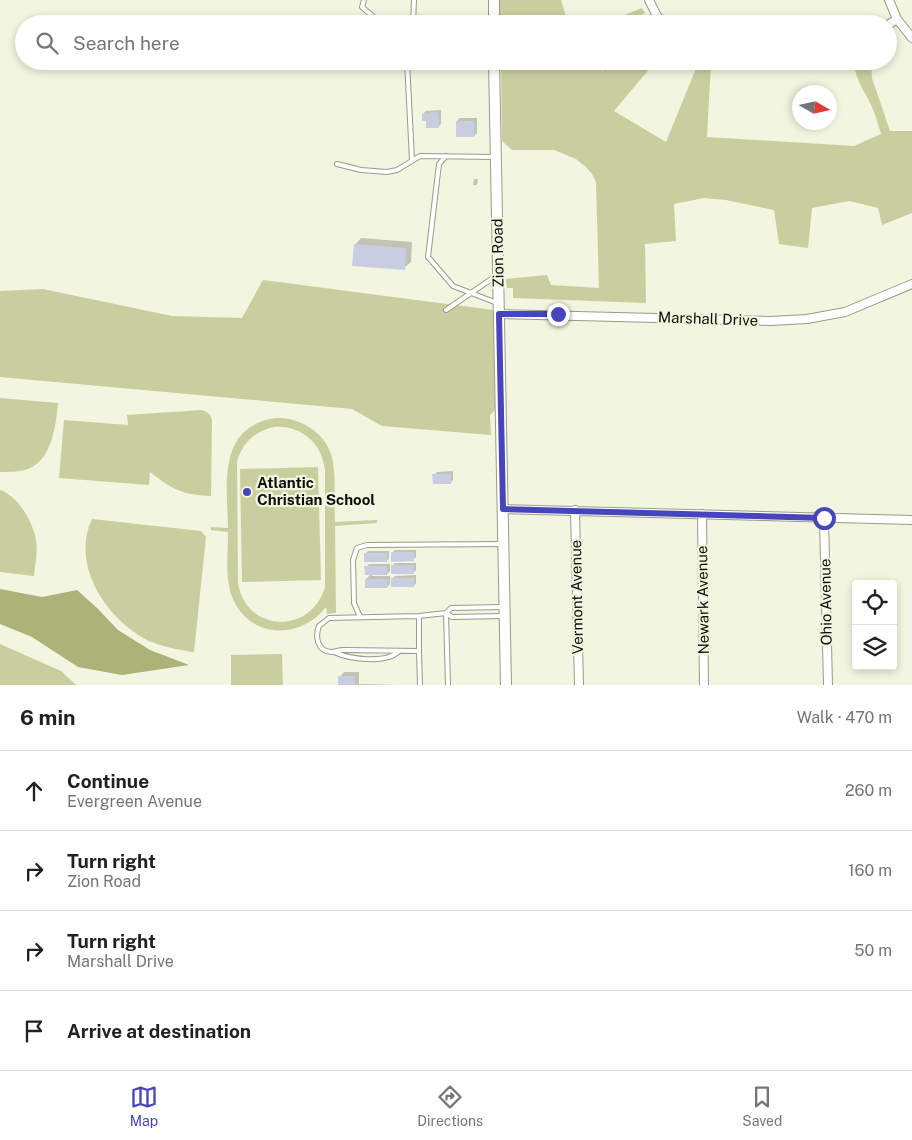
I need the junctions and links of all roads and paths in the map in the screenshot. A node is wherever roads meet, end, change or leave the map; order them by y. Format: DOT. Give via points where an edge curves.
graph roads {
  1 [pos="364,0"];
  2 [pos="414,0"];
  3 [pos="494,0"];
  4 [pos="649,0"];
  5 [pos="889,0"];
  6 [pos="371,15"];
  7 [pos="413,15"];
  8 [pos="494,15"];
  9 [pos="657,15"];
  10 [pos="895,15"];
  11 [pos="897,19"];
  12 [pos="912,38"];
  13 [pos="407,70"];
  14 [pos="494,70"];
  15 [pos="446,156"];
  16 [pos="496,157"];
  17 [pos="412,160"];
  18 [pos="337,164"];
  19 [pos="498,275"];
  20 [pos="912,284"];
  21 [pos="470,293"];
  22 [pos="499,309"];
  23 [pos="446,310"];
  24 [pos="503,509"];
  25 [pos="575,510"];
  26 [pos="702,514"];
  27 [pos="824,518"];
  28 [pos="912,520"];
  29 [pos="504,544"];
  30 [pos="505,612"];
  31 [pos="446,613"];
  32 [pos="419,616"];
  33 [pos="360,617"];
  34 [pos="419,651"];
  35 [pos="334,652"];
  36 [pos="399,652"];
  37 [pos="420,685"];
  38 [pos="448,685"];
  39 [pos="506,685"];
  40 [pos="579,685"];
  41 [pos="704,685"];
  42 [pos="828,685"];
  1 -- 6 [label="lane" via="362,7"];
  2 -- 7 [label="lane"];
  3 -- 8 [label="street"];
  4 -- 9 [label="street"];
  5 -- 10 [label="street"];
  11 -- 12 [label="street"];
  13 -- 17 [label="lane"];
  14 -- 16 [label="street, Zion Road"];
  15 -- 16 [label="lane"];
  15 -- 17 [label="lane" via="420,156"];
  15 -- 21 [label="lane" via="439,164 428,257 453,286"];
  16 -- 19 [label="street, Zion Road"];
  17 -- 18 [label="lane" via="397,170 387,172"];
  19 -- 21 [label="lane"];
  19 -- 22 [label="street, Zion Road"];
  20 -- 22 [label="street, Marshall Drive" via="845,312 792,320"];
  21 -- 22 [label="lane"];
  21 -- 23 [label="lane"];
  22 -- 24 [label="street, Zion Road"];
  24 -- 25 [label="street"];
  24 -- 29 [label="street, Zion Road"];
  25 -- 26 [label="street"];
  25 -- 40 [label="street, Vermont Avenue"];
  26 -- 27 [label="street"];
  26 -- 41 [label="street, Newark Avenue"];
  27 -- 28 [label="street"];
  27 -- 42 [label="street, Ohio Avenue"];
  29 -- 30 [label="street, Zion Road"];
  29 -- 33 [label="lane" via="359,547 354,555 354,594"];
  30 -- 31 [label="lane" via="452,617"];
  30 -- 31 [label="lane" via="451,608"];
  30 -- 39 [label="street, Zion Road"];
  31 -- 32 [label="lane"];
  31 -- 38 [label="lane"];
  32 -- 33 [label="lane"];
  32 -- 34 [label="lane"];
  33 -- 35 [label="lane" via="328,618 321,623 318,641 324,649"];
  34 -- 36 [label="lane"];
  34 -- 37 [label="lane"];
  35 -- 36 [label="lane"];
  35 -- 36 [label="lane" via="363,659 389,658"];
}
